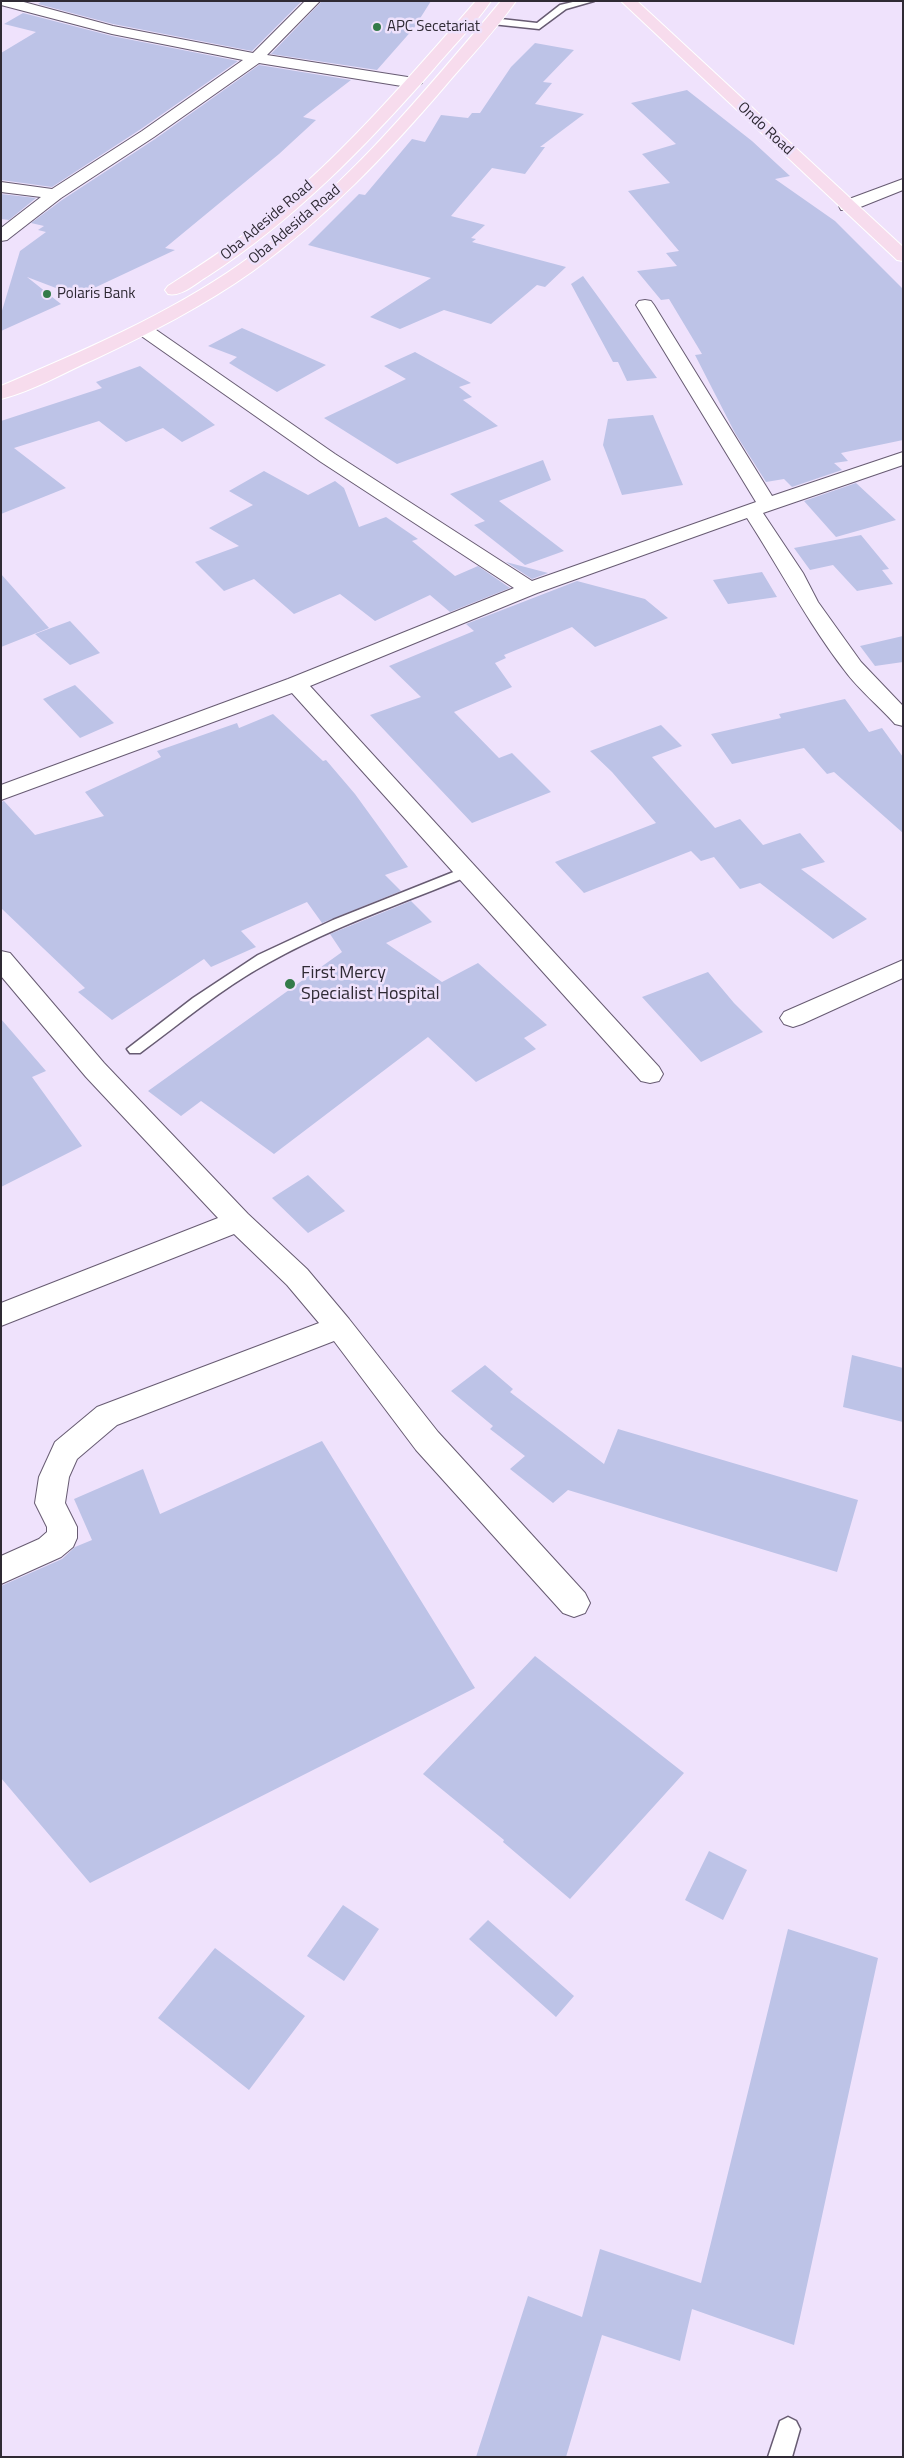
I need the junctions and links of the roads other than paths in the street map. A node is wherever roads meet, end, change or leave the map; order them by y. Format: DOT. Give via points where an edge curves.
graph roads {
  1 [pos="2,1"];
  2 [pos="314,1"];
  3 [pos="484,1"];
  4 [pos="509,1"];
  5 [pos="590,1"];
  6 [pos="628,1"];
  7 [pos="492,21"];
  8 [pos="256,58"];
  9 [pos="414,83"];
  10 [pos="903,184"];
  11 [pos="852,186"];
  12 [pos="1,187"];
  13 [pos="55,194"];
  14 [pos="866,200"];
  15 [pos="847,206"];
  16 [pos="878,211"];
  17 [pos="891,223"];
  18 [pos="903,235"];
  19 [pos="1,236"];
  20 [pos="903,256"];
  21 [pos="160,298"];
  22 [pos="645,305"];
  23 [pos="143,329"];
  24 [pos="1,393"];
  25 [pos="903,458"];
  26 [pos="759,507"];
  27 [pos="530,589"];
  28 [pos="296,684"];
  29 [pos="903,719"];
  30 [pos="1,793"];
  31 [pos="466,872"];
  32 [pos="1,959"];
  33 [pos="903,968"];
  34 [pos="793,1018"];
  35 [pos="135,1049"];
  36 [pos="650,1074"];
  37 [pos="238,1221"];
  38 [pos="1,1315"];
  39 [pos="339,1327"];
  40 [pos="1,1572"];
  41 [pos="574,1603"];
  42 [pos="788,2429"];
  43 [pos="780,2457"];
  1 -- 8 [label="street" via="112,30"];
  2 -- 8 [label="street"];
  3 -- 9 [label="main road, Oba Adeside Road"];
  4 -- 7 [label="main road, Oba Adesida Road"];
  5 -- 7 [label="lane" via="563,7 538,26"];
  6 -- 15 [label="main road, Ondo Road"];
  7 -- 23 [label="main road, Oba Adesida Road" via="439,84 323,206 276,246 217,286"];
  8 -- 9 [label="street"];
  8 -- 13 [label="street"];
  9 -- 21 [label="main road, Oba Adeside Road" via="286,208 216,263"];
  10 -- 14 [label="street"];
  11 -- 14 [label="main road"];
  12 -- 13 [label="street"];
  13 -- 19 [label="street"];
  14 -- 15 [label="street"];
  14 -- 16 [label="main road"];
  15 -- 20 [label="main road, Ondo Road"];
  17 -- 18 [label="main road"];
  22 -- 26 [label="street"];
  23 -- 24 [label="main road, Oba Adesida Road"];
  23 -- 27 [label="street" via="328,458"];
  25 -- 26 [label="street"];
  26 -- 27 [label="street"];
  26 -- 29 [label="street" via="808,602 853,667"];
  27 -- 28 [label="street"];
  28 -- 30 [label="street"];
  28 -- 31 [label="street"];
  31 -- 35 [label="lane" via="311,934 262,960"];
  31 -- 36 [label="street"];
  32 -- 37 [label="street" via="95,1070"];
  33 -- 34 [label="street"];
  37 -- 38 [label="street"];
  37 -- 39 [label="street" via="296,1277"];
  39 -- 40 [label="street" via="108,1416 66,1451 54,1477 50,1503 62,1527 62,1538 50,1548"];
  39 -- 41 [label="street" via="427,1441"];
  42 -- 43 [label="lane"];
}
